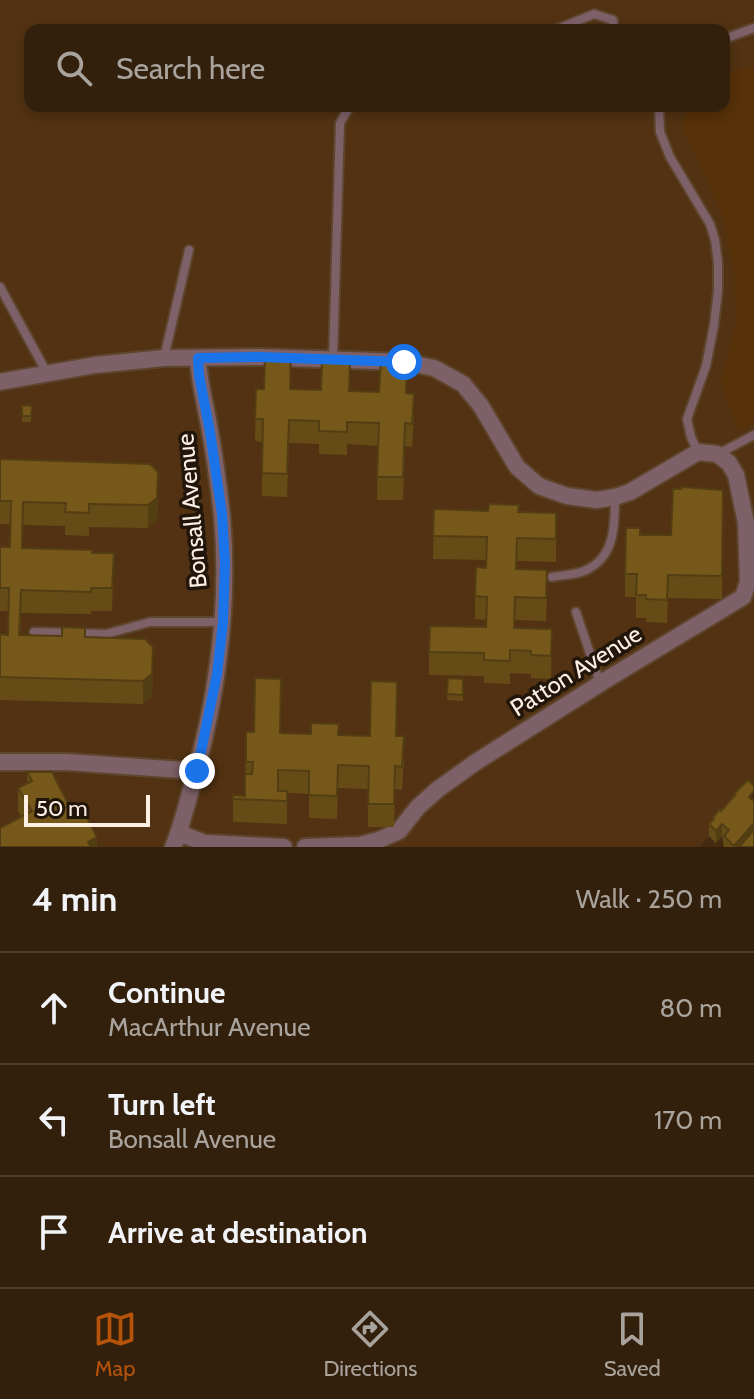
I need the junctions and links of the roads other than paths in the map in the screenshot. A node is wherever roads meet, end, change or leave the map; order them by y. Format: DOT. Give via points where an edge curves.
graph roads {
  1 [pos="570,24"];
  2 [pos="613,24"];
  3 [pos="754,28"];
  4 [pos="730,37"];
  5 [pos="346,112"];
  6 [pos="659,112"];
  7 [pos="189,250"];
  8 [pos="0,287"];
  9 [pos="164,358"];
  10 [pos="198,358"];
  11 [pos="333,361"];
  12 [pos="47,373"];
  13 [pos="0,382"];
  14 [pos="754,435"];
  15 [pos="698,452"];
  16 [pos="717,454"];
  17 [pos="615,497"];
  18 [pos="552,577"];
  19 [pos="576,612"];
  20 [pos="223,622"];
  21 [pos="34,632"];
  22 [pos="600,684"];
  23 [pos="0,762"];
  24 [pos="197,771"];
  25 [pos="176,840"];
  26 [pos="284,847"];
  27 [pos="305,847"];
  1 -- 2 [label="lane" via="594,14"];
  3 -- 4 [label="lane"];
  5 -- 11 [label="lane" via="340,123"];
  6 -- 15 [label="lane" via="670,157 710,224 718,263 706,366 687,419"];
  7 -- 9 [label="lane"];
  8 -- 12 [label="lane"];
  9 -- 10 [label="street"];
  9 -- 12 [label="street"];
  10 -- 11 [label="street"];
  10 -- 20 [label="street, Bonsall Avenue" via="222,514"];
  11 -- 17 [label="street" via="434,368 463,384 517,467 539,486 567,496"];
  12 -- 13 [label="street"];
  14 -- 16 [label="lane"];
  15 -- 16 [label="street"];
  15 -- 17 [label="street"];
  16 -- 22 [label="street, Patton Avenue" via="736,475 746,523 748,582 743,597"];
  17 -- 18 [label="lane" via="614,532 599,563"];
  19 -- 22 [label="lane"];
  20 -- 21 [label="lane" via="150,622 106,634"];
  20 -- 24 [label="street, Bonsall Avenue"];
  22 -- 27 [label="street, Patton Avenue" via="437,790 399,831 360,845"];
  23 -- 24 [label="street"];
  24 -- 25 [label="street, Bonsall Avenue"];
  25 -- 26 [label="street"];
}
